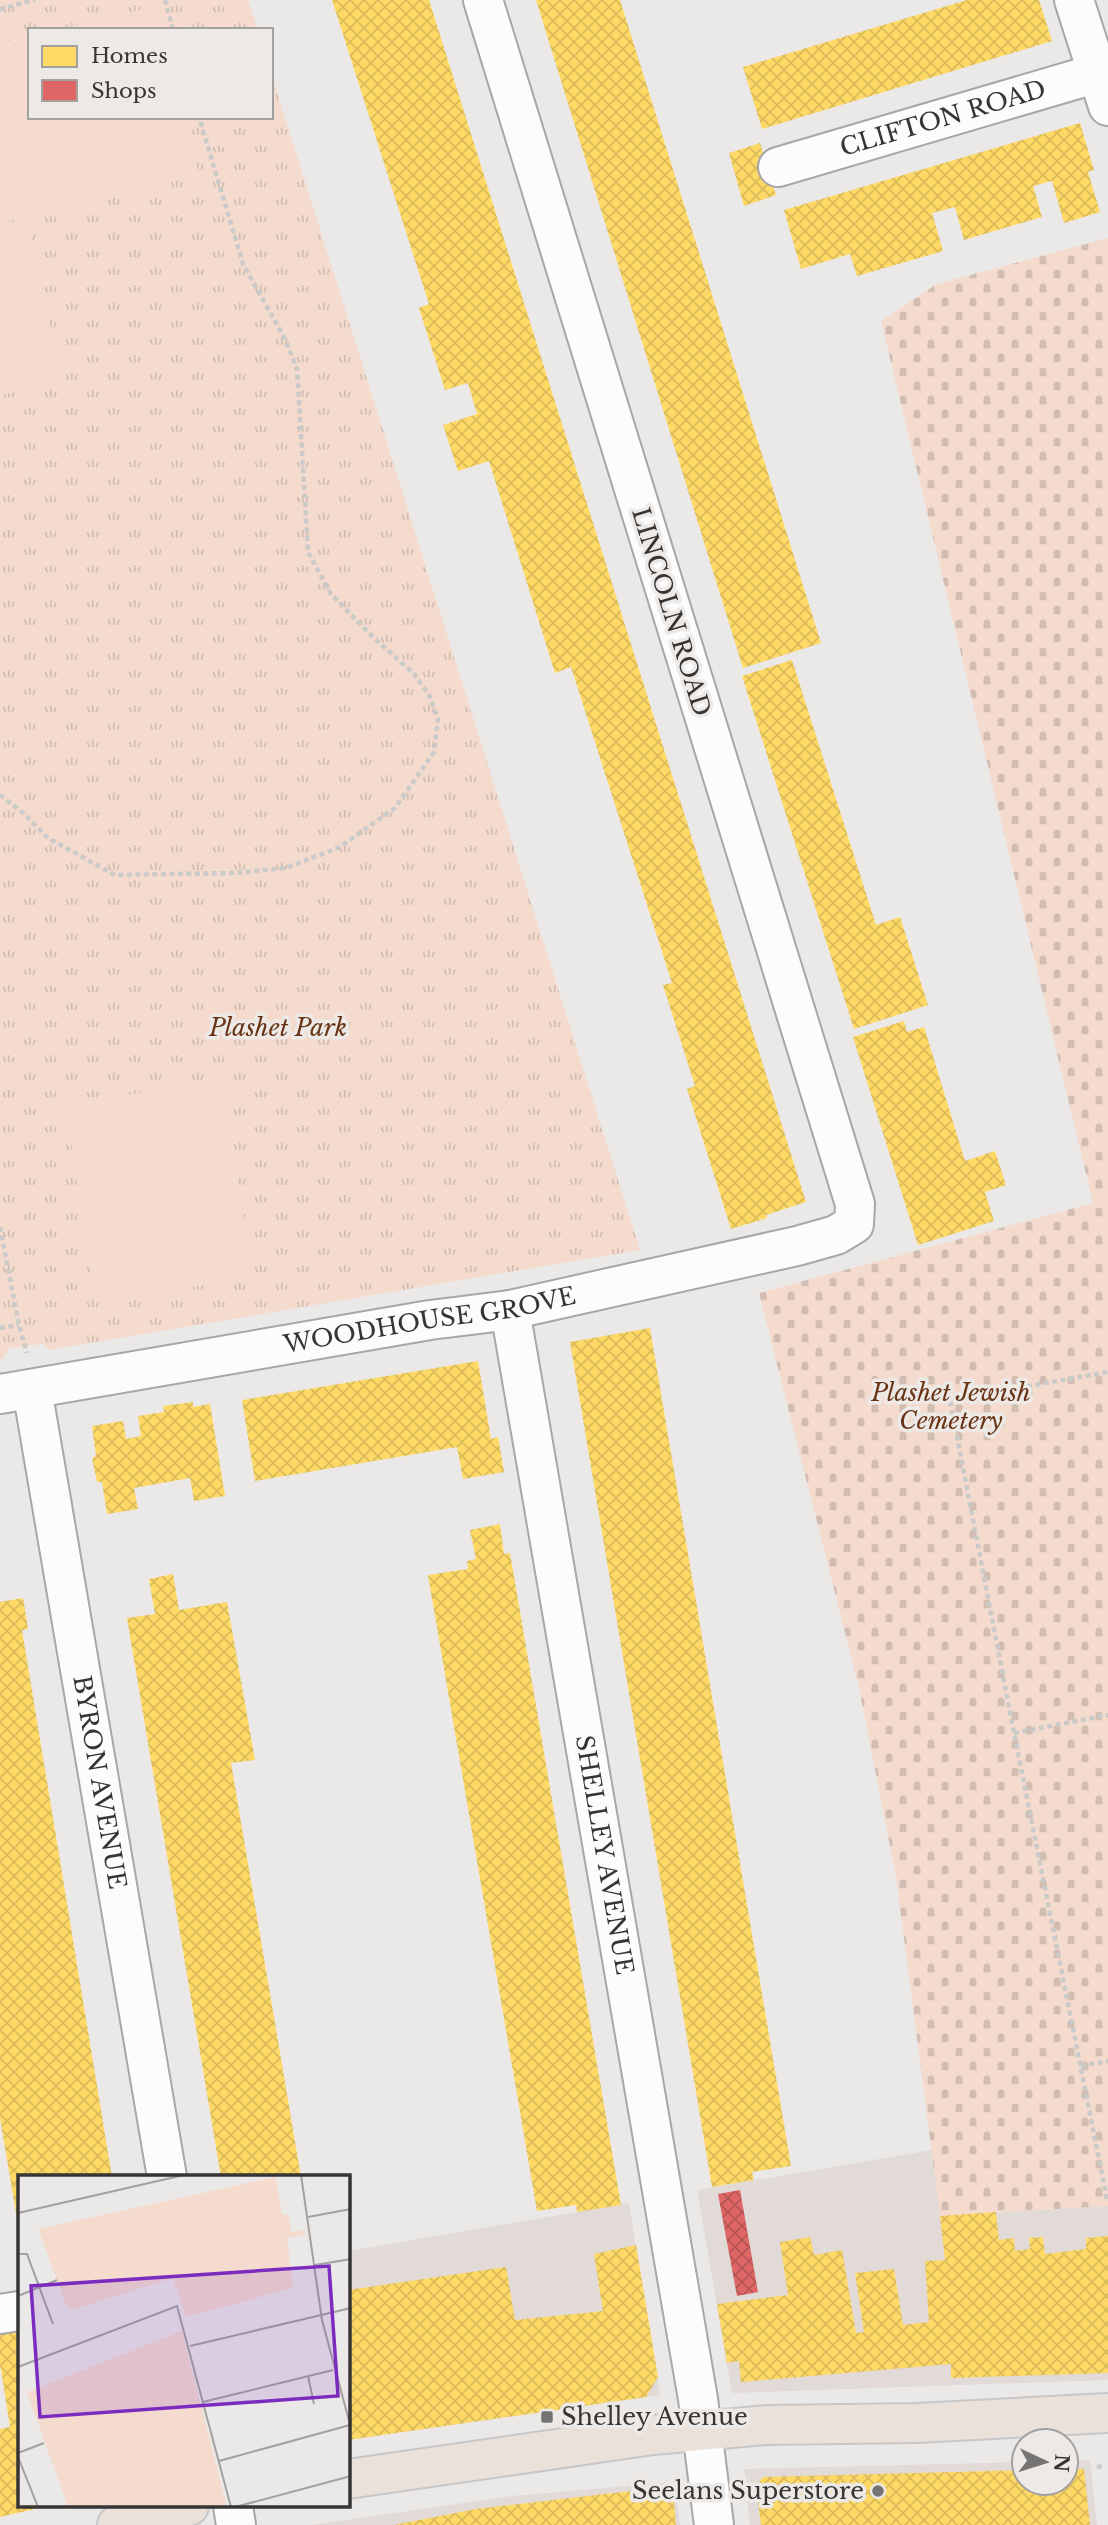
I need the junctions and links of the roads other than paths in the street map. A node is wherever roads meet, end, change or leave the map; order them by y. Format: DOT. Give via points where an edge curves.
graph roads {
  1 [pos="483,0"];
  2 [pos="1074,0"];
  3 [pos="1104,83"];
  4 [pos="778,167"];
  5 [pos="854,1224"];
  6 [pos="510,1310"];
  7 [pos="16,1392"];
  8 [pos="167,2175"];
  9 [pos="18,2311"];
  10 [pos="0,2314"];
  11 [pos="1108,2413"];
  12 [pos="704,2431"];
  13 [pos="350,2479"];
  14 [pos="181,2508"];
  15 [pos="117,2525"];
  16 [pos="714,2525"];
  1 -- 5 [label="street, LINCOLN ROAD" via="855,1204"];
  2 -- 3 [label="street"];
  3 -- 4 [label="street, CLIFTON ROAD"];
  5 -- 6 [label="street, WOODHOUSE GROVE" via="836,1235 797,1246"];
  6 -- 7 [label="street, WOODHOUSE GROVE"];
  6 -- 12 [label="street, SHELLEY AVENUE"];
  7 -- 8 [label="street, BYRON AVENUE"];
  9 -- 10 [label="street"];
  11 -- 12 [label="main road"];
  12 -- 13 [label="main road"];
  12 -- 16 [label="street, SHELLEY AVENUE"];
  14 -- 15 [label="main road"];
}
